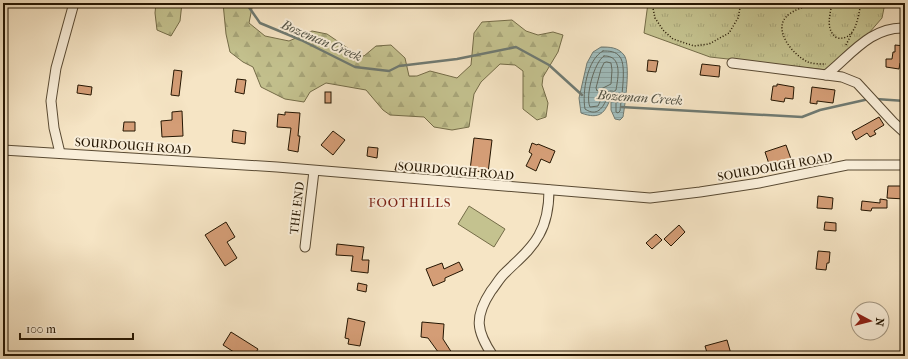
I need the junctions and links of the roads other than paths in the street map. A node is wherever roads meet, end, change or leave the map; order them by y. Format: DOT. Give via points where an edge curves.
graph roads {
  1 [pos="74,3"];
  2 [pos="905,28"];
  3 [pos="732,63"];
  4 [pos="826,75"];
  5 [pos="905,133"];
  6 [pos="3,150"];
  7 [pos="60,153"];
  8 [pos="905,165"];
  9 [pos="314,171"];
  10 [pos="549,190"];
  11 [pos="305,248"];
  12 [pos="493,356"];
  1 -- 7 [label="street" via="56,68 51,101"];
  2 -- 4 [label="street" via="894,27 874,34"];
  3 -- 4 [label="street"];
  4 -- 5 [label="street" via="842,77 857,83"];
  6 -- 7 [label="street, SOURDOUGH ROAD"];
  7 -- 9 [label="street, SOURDOUGH ROAD"];
  8 -- 10 [label="street, SOURDOUGH ROAD" via="847,166 759,183 650,198"];
  9 -- 10 [label="street, SOURDOUGH ROAD"];
  9 -- 11 [label="street, THE END"];
  10 -- 12 [label="street" via="549,207 539,235 529,249 505,272 485,301 479,316 480,332"];
}
